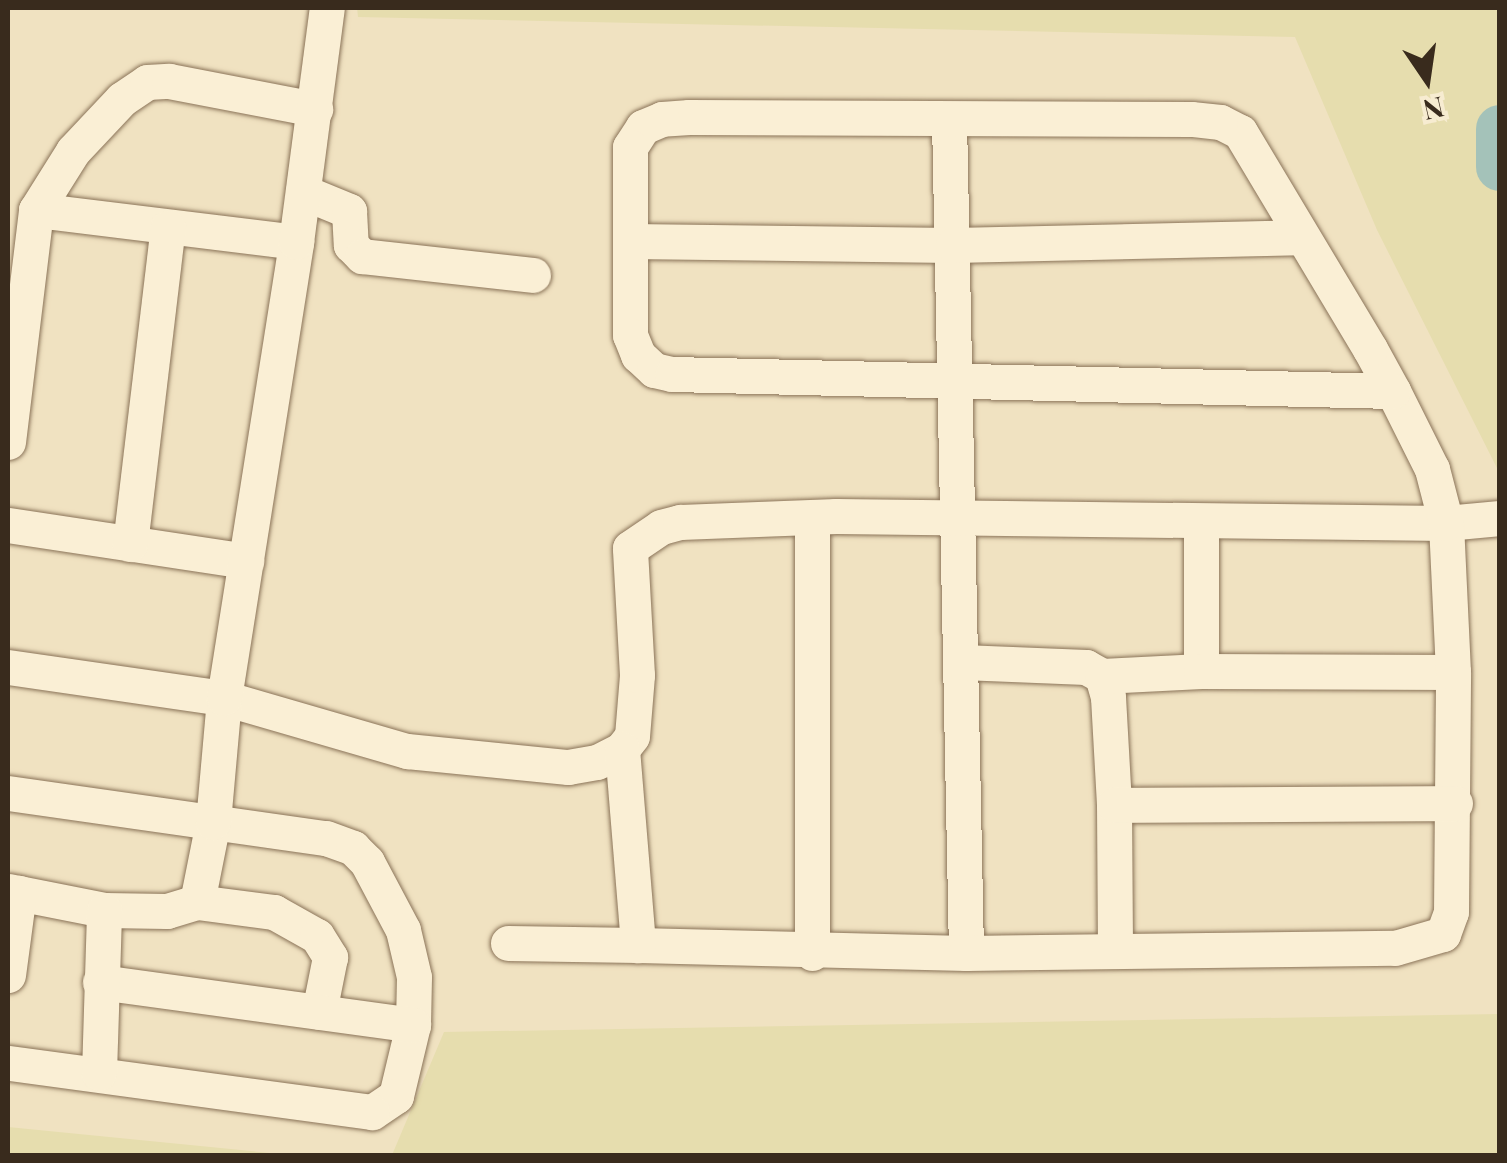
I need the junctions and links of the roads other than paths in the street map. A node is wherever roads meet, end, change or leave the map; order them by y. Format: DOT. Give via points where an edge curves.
graph roads {
  1 [pos="327,8"];
  2 [pos="314,110"];
  3 [pos="949,118"];
  4 [pos="303,192"];
  5 [pos="36,210"];
  6 [pos="168,227"];
  7 [pos="1299,238"];
  8 [pos="630,241"];
  9 [pos="296,242"];
  10 [pos="953,245"];
  11 [pos="533,274"];
  12 [pos="956,381"];
  13 [pos="1394,391"];
  14 [pos="8,442"];
  15 [pos="812,518"];
  16 [pos="960,518"];
  17 [pos="1500,518"];
  18 [pos="1201,523"];
  19 [pos="1446,523"];
  20 [pos="8,524"];
  21 [pos="130,544"];
  22 [pos="246,562"];
  23 [pos="962,662"];
  24 [pos="8,667"];
  25 [pos="1200,671"];
  26 [pos="1453,672"];
  27 [pos="1102,676"];
  28 [pos="224,698"];
  29 [pos="622,749"];
  30 [pos="8,793"];
  31 [pos="1455,803"];
  32 [pos="1114,805"];
  33 [pos="213,822"];
  34 [pos="13,892"];
  35 [pos="197,902"];
  36 [pos="104,910"];
  37 [pos="508,943"];
  38 [pos="638,945"];
  39 [pos="1115,950"];
  40 [pos="812,953"];
  41 [pos="966,953"];
  42 [pos="8,975"];
  43 [pos="100,982"];
  44 [pos="319,1012"];
  45 [pos="413,1024"];
  46 [pos="8,1063"];
  47 [pos="98,1073"];
  1 -- 2 [label="street"];
  2 -- 4 [label="street"];
  2 -- 5 [label="street" via="146,82 73,152"];
  3 -- 7 [label="street" via="1220,122 1254,150"];
  3 -- 8 [label="street" via="662,119 643,127 630,147"];
  3 -- 10 [label="street"];
  4 -- 9 [label="street"];
  4 -- 11 [label="street" via="349,211 351,245 362,256"];
  5 -- 6 [label="street"];
  5 -- 14 [label="street"];
  6 -- 9 [label="street"];
  6 -- 21 [label="street"];
  7 -- 10 [label="street"];
  7 -- 13 [label="street"];
  8 -- 10 [label="street"];
  8 -- 12 [label="street" via="630,334 654,370"];
  9 -- 22 [label="street"];
  10 -- 12 [label="street"];
  12 -- 13 [label="street"];
  12 -- 16 [label="street"];
  13 -- 19 [label="street" via="1432,469"];
  15 -- 16 [label="street"];
  15 -- 29 [label="street" via="680,522 630,548 636,694 632,736"];
  15 -- 40 [label="street"];
  16 -- 18 [label="street"];
  16 -- 23 [label="street"];
  17 -- 19 [label="street"];
  18 -- 19 [label="street"];
  18 -- 25 [label="street"];
  19 -- 26 [label="street"];
  20 -- 21 [label="street"];
  21 -- 22 [label="street"];
  22 -- 28 [label="street"];
  23 -- 27 [label="street" via="1086,667"];
  23 -- 41 [label="street"];
  24 -- 28 [label="street"];
  25 -- 26 [label="street"];
  25 -- 27 [label="street"];
  26 -- 31 [label="street"];
  27 -- 32 [label="street"];
  28 -- 29 [label="street" via="407,751 484,762 568,767"];
  28 -- 33 [label="street"];
  29 -- 38 [label="street"];
  30 -- 33 [label="street"];
  31 -- 32 [label="street"];
  31 -- 39 [label="street" via="1451,912 1442,934 1396,948"];
  32 -- 39 [label="street"];
  33 -- 35 [label="street"];
  33 -- 45 [label="street" via="326,838 353,848 367,862 412,954"];
  34 -- 36 [label="street"];
  34 -- 42 [label="street"];
  35 -- 36 [label="street" via="167,911"];
  35 -- 44 [label="street" via="274,912 317,936 330,957"];
  36 -- 43 [label="street"];
  37 -- 38 [label="street"];
  38 -- 40 [label="street"];
  39 -- 41 [label="street"];
  40 -- 41 [label="street"];
  43 -- 44 [label="street"];
  43 -- 47 [label="street"];
  44 -- 45 [label="street"];
  45 -- 47 [label="street" via="396,1096 372,1112"];
  46 -- 47 [label="street"];
}
